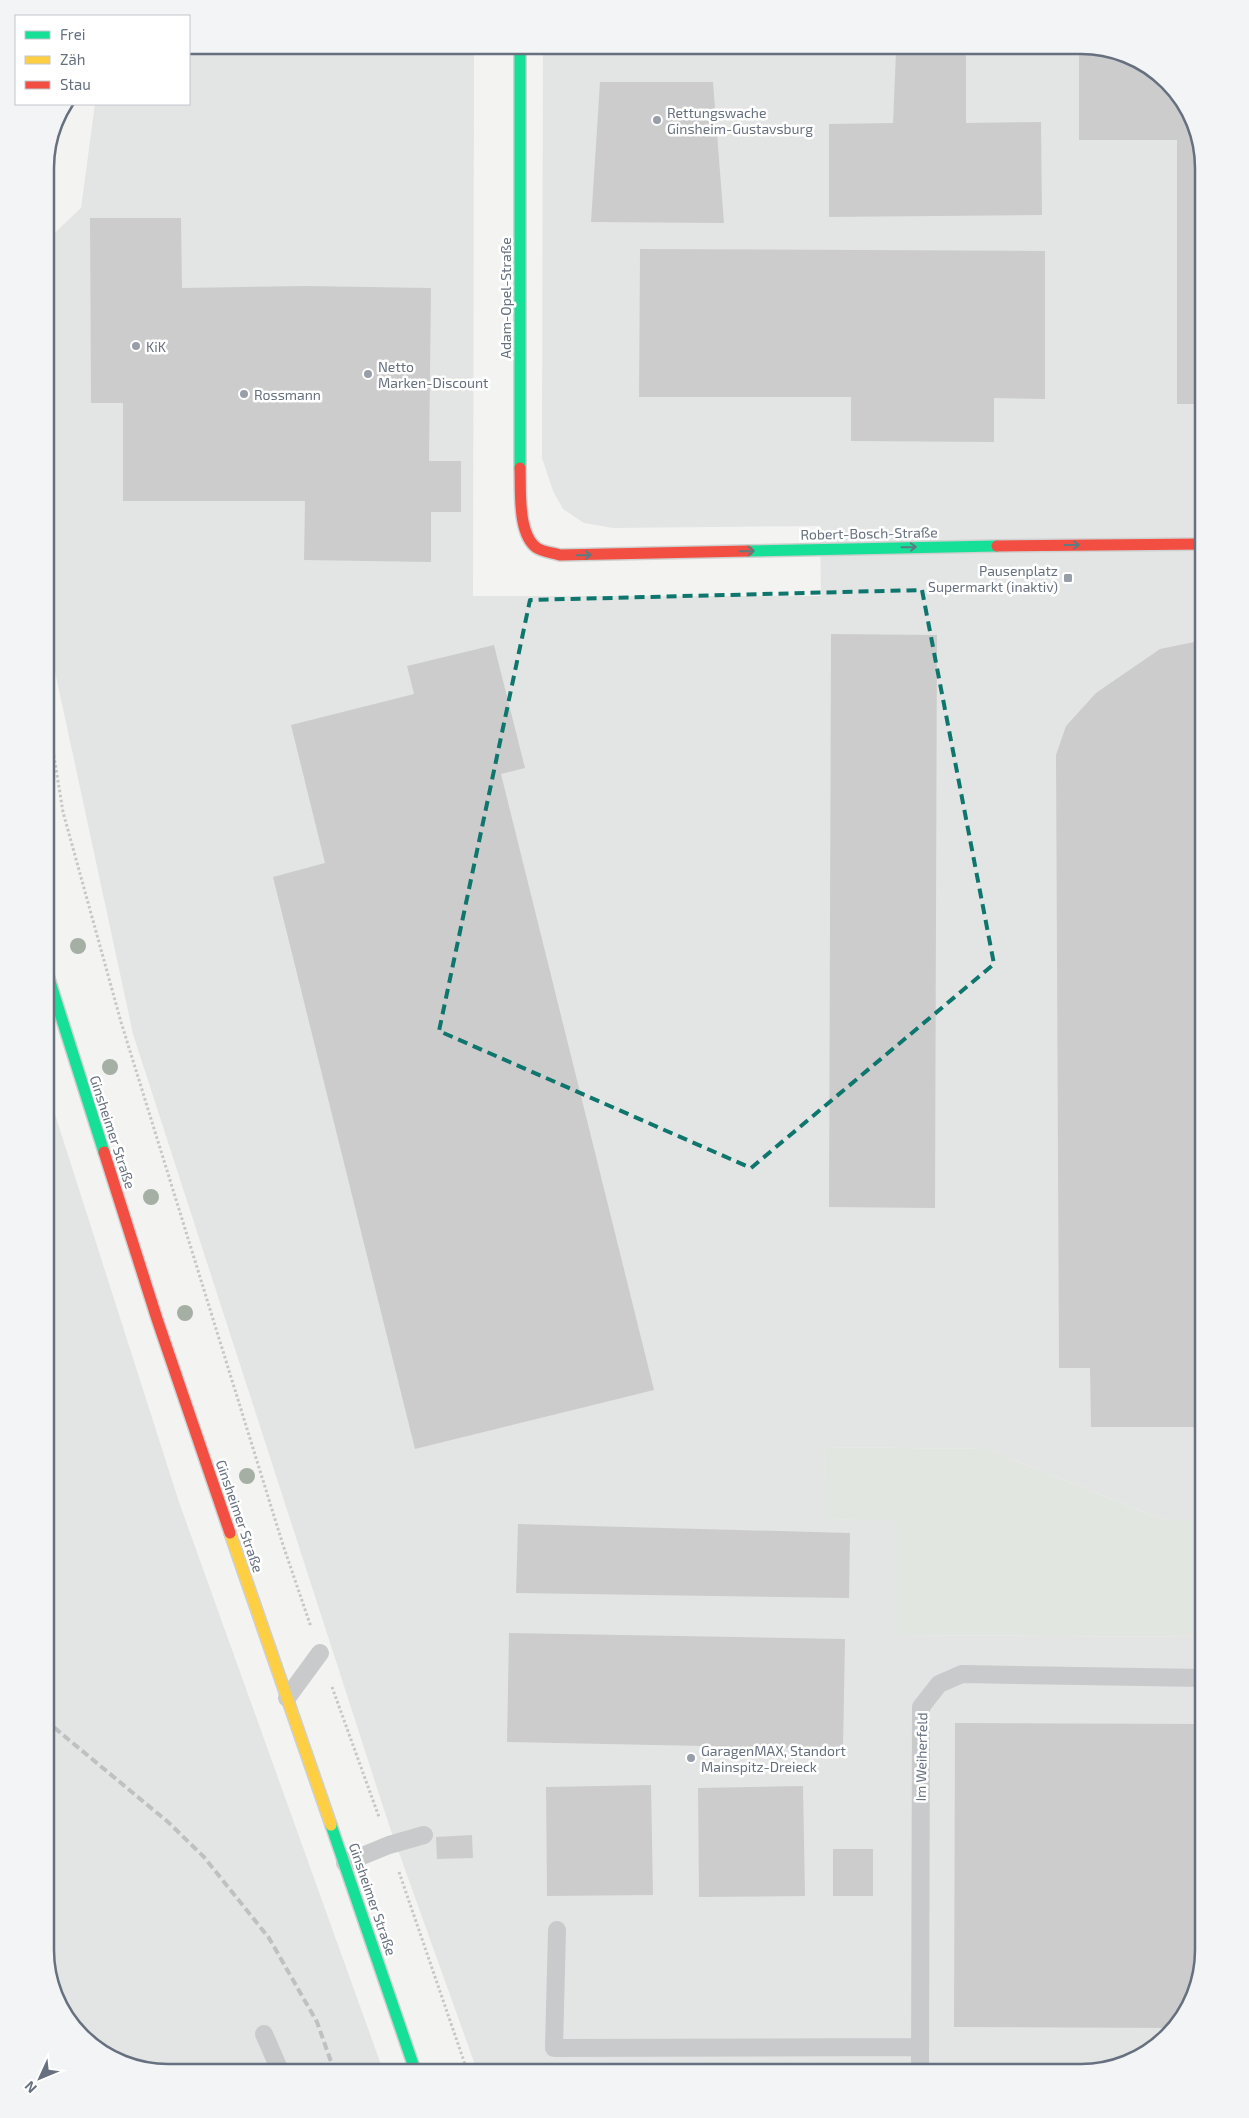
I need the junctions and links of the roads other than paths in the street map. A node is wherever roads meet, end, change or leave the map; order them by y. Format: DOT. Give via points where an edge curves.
graph roads {
  1 [pos="520,54"];
  2 [pos="1195,544"];
  3 [pos="537,548"];
  4 [pos="54,994"];
  5 [pos="320,1653"];
  6 [pos="1195,1678"];
  7 [pos="287,1698"];
  8 [pos="424,1835"];
  9 [pos="344,1863"];
  10 [pos="557,1930"];
  11 [pos="264,2034"];
  12 [pos="920,2048"];
  13 [pos="277,2064"];
  14 [pos="413,2064"];
  15 [pos="920,2064"];
  1 -- 3 [label="street, Adam-Opel-Straße" via="521,511 527,534"];
  3 -- 2 [label="street, Robert-Bosch-Straße, one-way" via="560,556"];
  4 -- 7 [label="street, Ginsheimer Straße" via="157,1319"];
  5 -- 7 [label="lane"];
  6 -- 12 [label="lane, Im Weiherfeld" via="962,1674 939,1684 921,1707"];
  7 -- 9 [label="street, Ginsheimer Straße"];
  8 -- 9 [label="lane"];
  9 -- 14 [label="street, Ginsheimer Straße"];
  10 -- 12 [label="lane" via="554,2048"];
  11 -- 13 [label="lane"];
  12 -- 15 [label="lane, Im Weiherfeld"];
}
